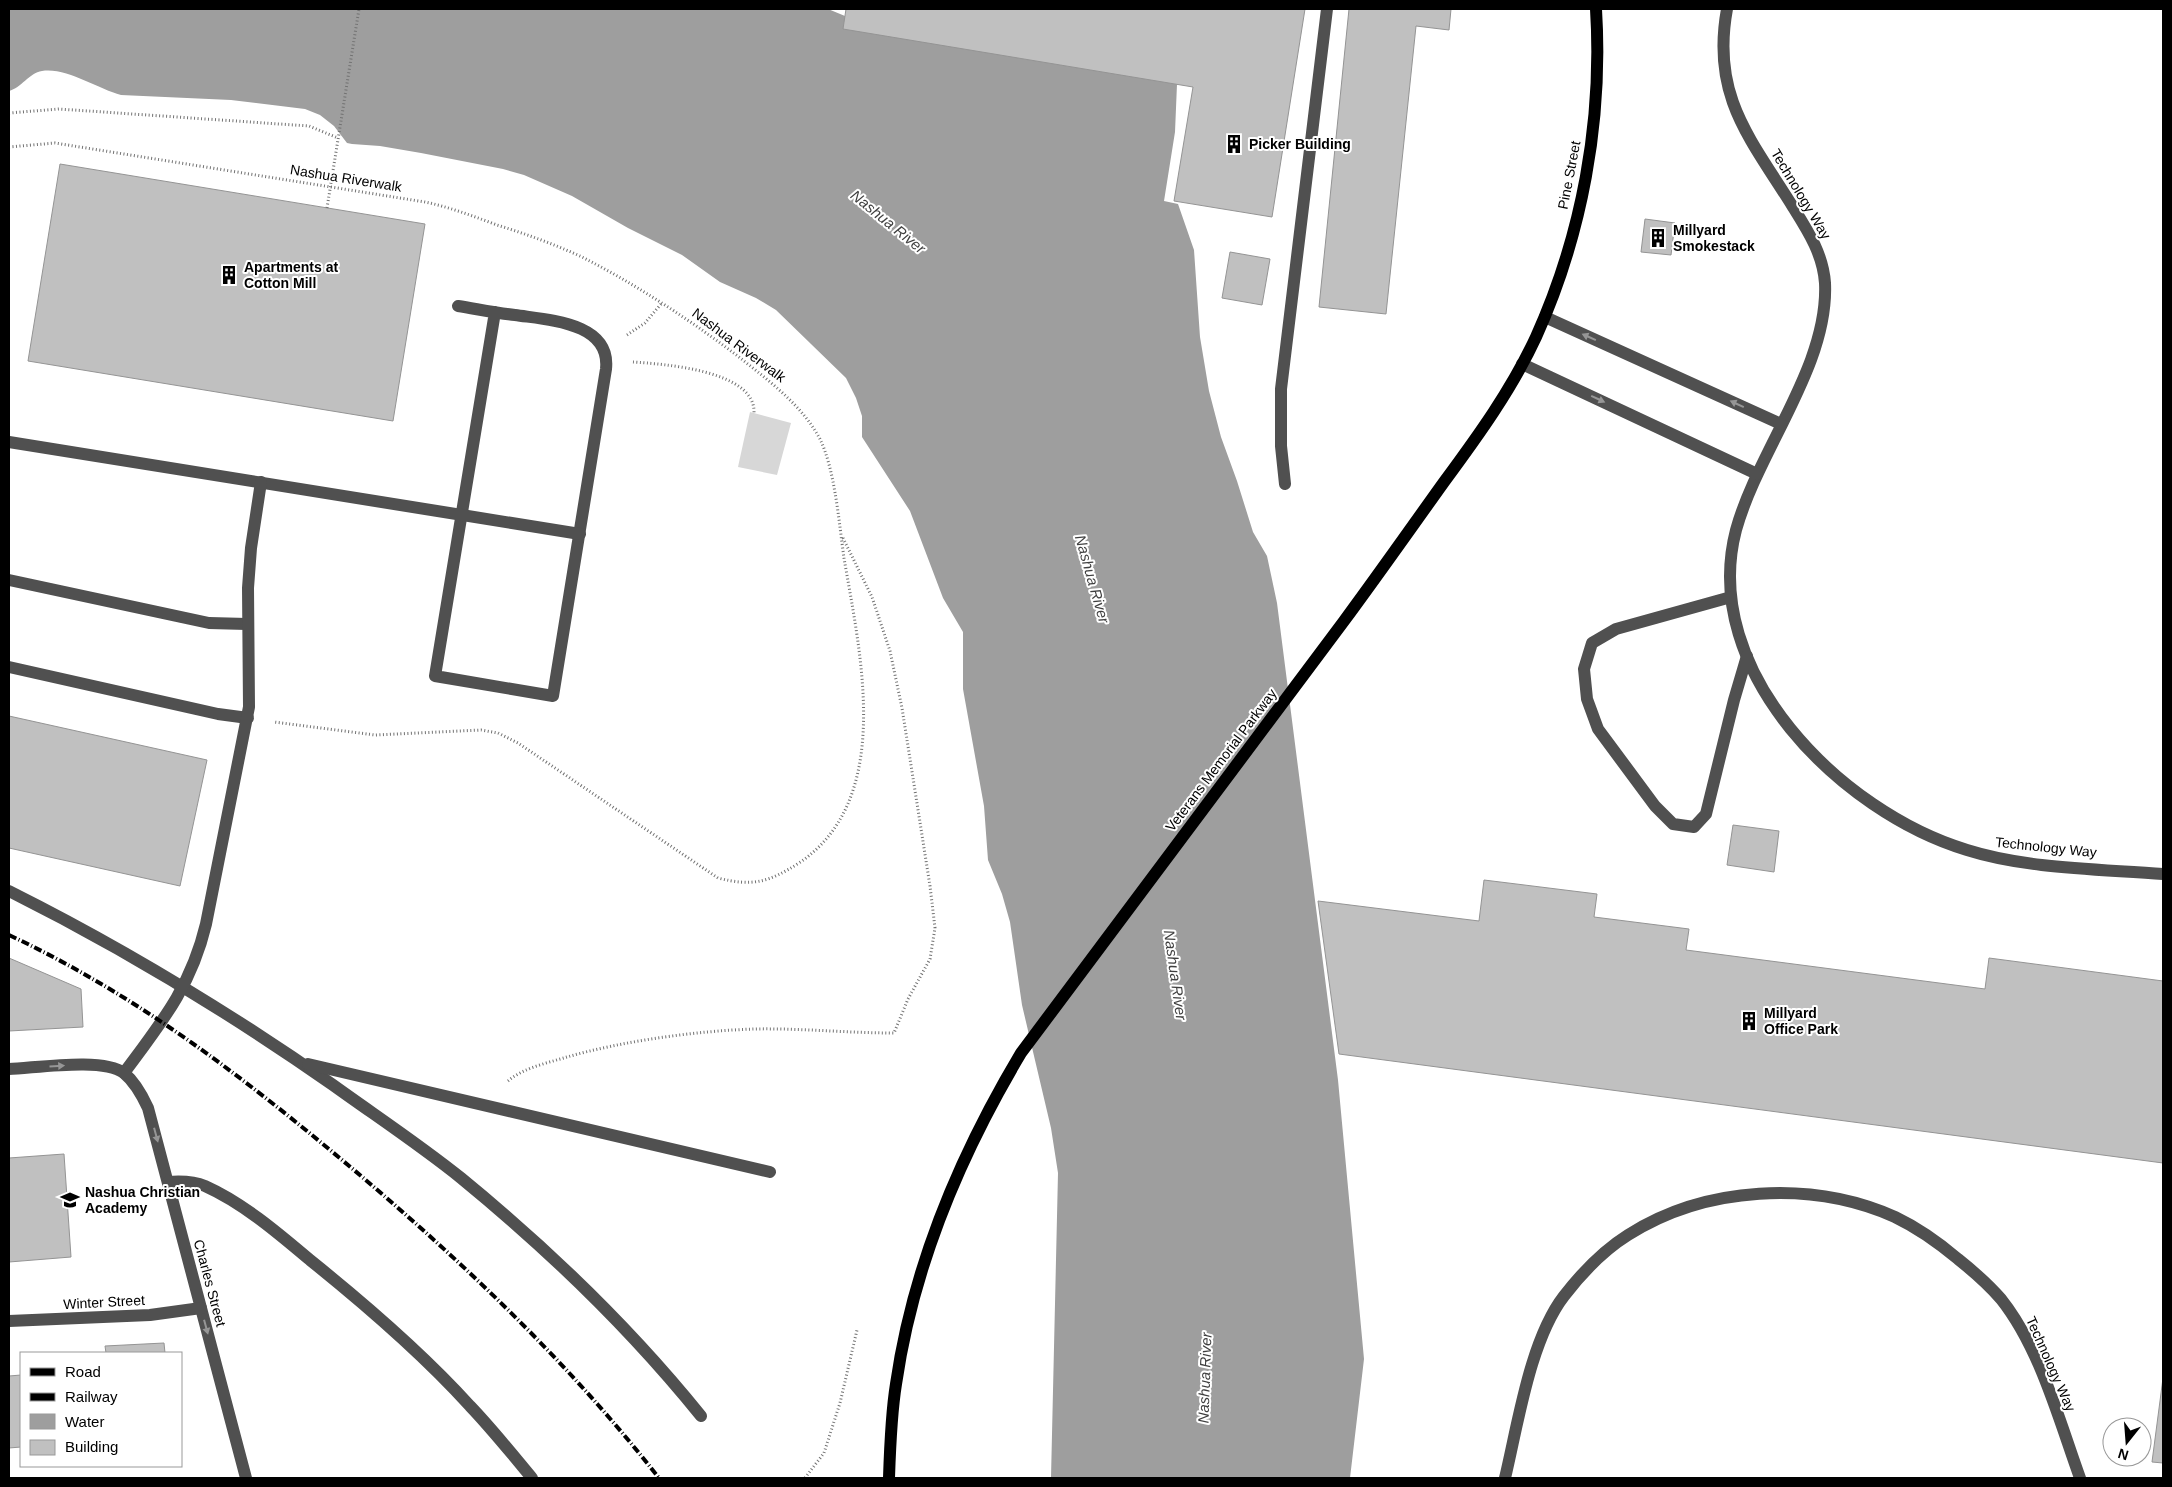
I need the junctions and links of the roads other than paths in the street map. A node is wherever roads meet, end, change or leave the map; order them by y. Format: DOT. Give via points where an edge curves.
graph roads {
  1 [pos="1327,9"];
  2 [pos="1596,9"];
  3 [pos="1727,9"];
  4 [pos="458,306"];
  5 [pos="495,312"];
  6 [pos="1545,316"];
  7 [pos="1534,341"];
  8 [pos="1522,364"];
  9 [pos="1781,424"];
  10 [pos="9,442"];
  11 [pos="1757,474"];
  12 [pos="261,482"];
  13 [pos="1285,484"];
  14 [pos="462,514"];
  15 [pos="580,534"];
  16 [pos="9,580"];
  17 [pos="1731,597"];
  18 [pos="247,624"];
  19 [pos="1748,656"];
  20 [pos="9,667"];
  21 [pos="248,718"];
  22 [pos="2163,874"];
  23 [pos="9,891"];
  24 [pos="183,988"];
  25 [pos="299,1062"];
  26 [pos="9,1069"];
  27 [pos="124,1073"];
  28 [pos="770,1172"];
  29 [pos="168,1182"];
  30 [pos="201,1308"];
  31 [pos="9,1321"];
  32 [pos="701,1416"];
  33 [pos="246,1478"];
  34 [pos="532,1478"];
  35 [pos="889,1478"];
  36 [pos="1505,1478"];
  37 [pos="2080,1478"];
  1 -- 13 [label="street" via="1281,389"];
  2 -- 6 [label="main road, Pine Street" via="1596,99 1591,147 1570,241"];
  3 -- 9 [label="street, Technology Way" via="1723,55 1730,97 1750,138 1813,239 1825,279 1825,297 1816,343"];
  4 -- 5 [label="street"];
  5 -- 14 [label="street"];
  5 -- 15 [label="street" via="576,326 593,336 603,348 607,361"];
  6 -- 7 [label="main road, Pine Street"];
  9 -- 6 [label="street, one-way"];
  7 -- 8 [label="main road, Veterans Memorial Parkway"];
  8 -- 11 [label="street, one-way"];
  8 -- 35 [label="main road, Veterans Memorial Parkway" via="1480,433 1372,582 1021,1053 979,1127 927,1251 905,1333 896,1384"];
  9 -- 11 [label="street, Technology Way"];
  10 -- 12 [label="street"];
  11 -- 17 [label="street, Technology Way" via="1742,510 1733,545"];
  12 -- 14 [label="street"];
  12 -- 18 [label="street" via="251,548"];
  14 -- 15 [label="street"];
  14 -- 15 [label="street" via="435,676 553,696"];
  16 -- 18 [label="street" via="208,623"];
  17 -- 19 [label="street, Technology Way" via="1738,632"];
  17 -- 19 [label="street" via="1616,629 1592,643 1584,669 1587,699 1598,729 1673,824 1694,827 1706,814"];
  18 -- 21 [label="street"];
  19 -- 22 [label="street, Technology Way" via="1766,692 1811,754 1865,799 1915,830 1966,850 2005,859"];
  20 -- 21 [label="street"];
  21 -- 24 [label="street" via="204,932 197,958"];
  23 -- 24 [label="street" via="59,916"];
  24 -- 25 [label="street"];
  24 -- 27 [label="street"];
  25 -- 28 [label="street"];
  25 -- 32 [label="street" via="404,1135 517,1224 612,1314"];
  26 -- 27 [label="street, one-way" via="88,1064"];
  27 -- 29 [label="street, Charles Street, one-way" via="139,1090 148,1108"];
  29 -- 30 [label="street, Charles Street"];
  29 -- 34 [label="street" via="191,1182 218,1193 302,1253 395,1333 469,1404"];
  30 -- 31 [label="street, Winter Street" via="150,1315"];
  30 -- 33 [label="street, Charles Street, one-way"];
  36 -- 37 [label="street, Technology Way" via="1536,1352 1555,1310 1574,1285 1628,1235 1679,1212 1720,1199 1758,1194 1834,1199 1887,1214 1925,1234 1970,1268 2001,1300 2032,1352"];
}
